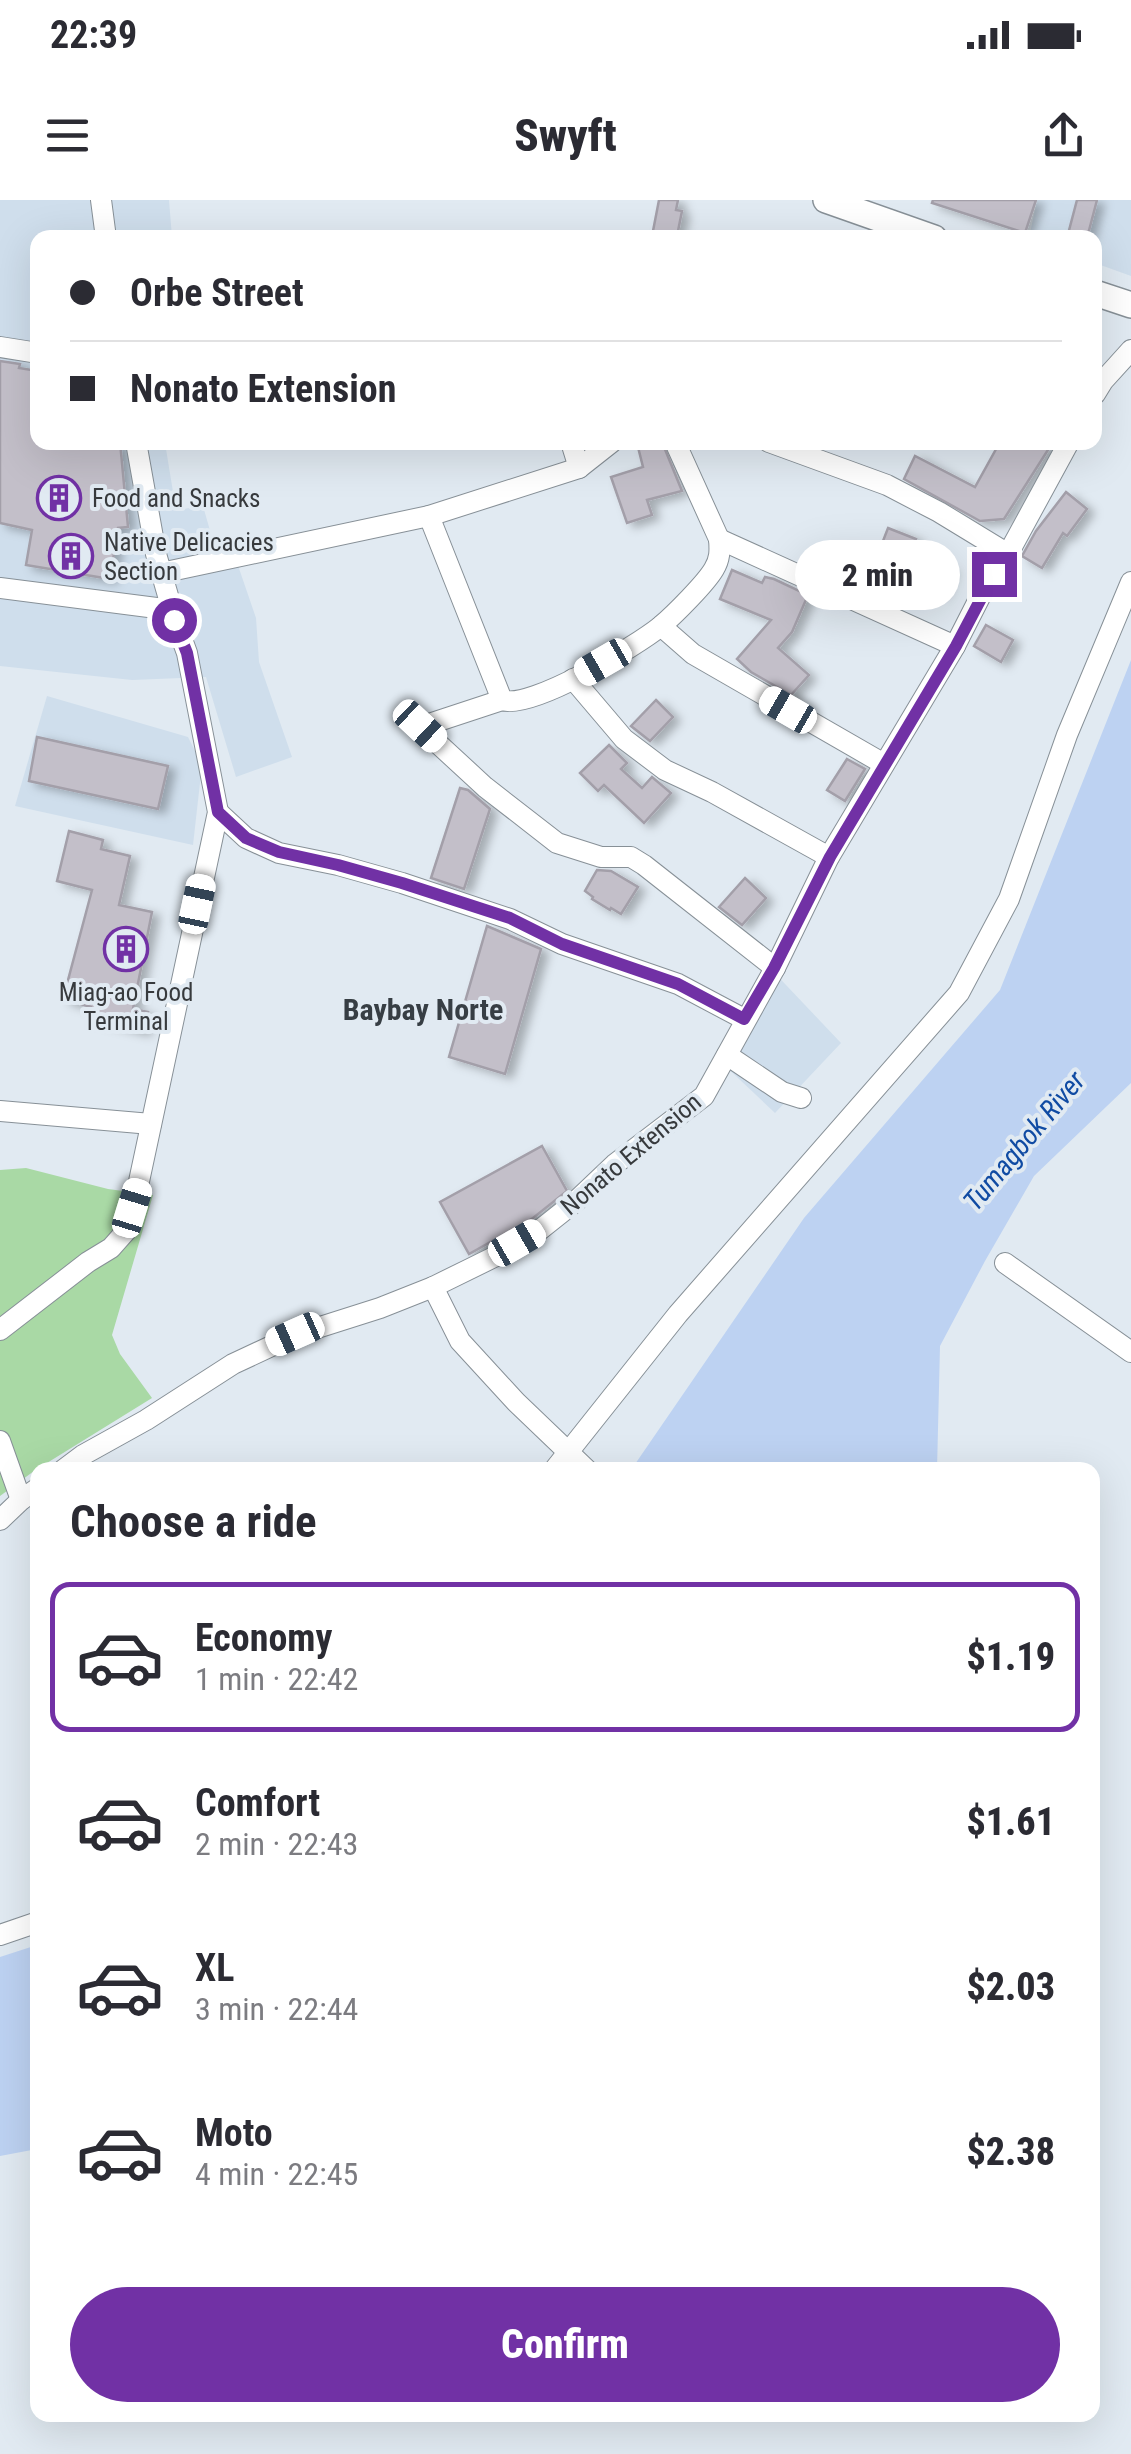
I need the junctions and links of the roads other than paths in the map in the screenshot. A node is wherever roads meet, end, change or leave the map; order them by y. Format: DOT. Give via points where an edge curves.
graph roads {
  1 [pos="101,200"];
  2 [pos="826,200"];
  3 [pos="105,230"];
  4 [pos="911,230"];
  5 [pos="1102,295"];
  6 [pos="1131,305"];
  7 [pos="0,347"];
  8 [pos="1131,350"];
  9 [pos="30,352"];
  10 [pos="1102,381"];
  11 [pos="137,450"];
  12 [pos="573,450"];
  13 [pos="602,450"];
  14 [pos="679,450"];
  15 [pos="790,450"];
  16 [pos="1065,450"];
  17 [pos="579,468"];
  18 [pos="430,516"];
  19 [pos="719,539"];
  20 [pos="1008,554"];
  21 [pos="160,573"];
  22 [pos="1131,582"];
  23 [pos="0,588"];
  24 [pos="173,615"];
  25 [pos="661,626"];
  26 [pos="956,646"];
  27 [pos="573,679"];
  28 [pos="502,700"];
  29 [pos="884,764"];
  30 [pos="218,812"];
  31 [pos="830,857"];
  32 [pos="774,968"];
  33 [pos="744,1019"];
  34 [pos="727,1054"];
  35 [pos="801,1098"];
  36 [pos="0,1111"];
  37 [pos="151,1124"];
  38 [pos="1005,1263"];
  39 [pos="433,1287"];
  40 [pos="0,1330"];
  41 [pos="1131,1352"];
  42 [pos="0,1442"];
  43 [pos="569,1452"];
  44 [pos="74,1462"];
  45 [pos="561,1462"];
  46 [pos="579,1462"];
  47 [pos="30,1494"];
  48 [pos="30,1499"];
  49 [pos="0,1520"];
  50 [pos="30,1925"];
  51 [pos="0,1935"];
  1 -- 3 [label="street"];
  2 -- 4 [label="main road"];
  5 -- 6 [label="main road"];
  7 -- 9 [label="street"];
  8 -- 10 [label="street"];
  11 -- 21 [label="street"];
  12 -- 17 [label="street"];
  13 -- 17 [label="street"];
  14 -- 19 [label="street"];
  15 -- 20 [label="street" via="887,486"];
  16 -- 20 [label="street, Nonato Extension"];
  17 -- 18 [label="street"];
  18 -- 21 [label="street"];
  18 -- 28 [label="street"];
  19 -- 25 [label="street" via="713,572"];
  19 -- 26 [label="street"];
  20 -- 26 [label="street, Nonato Extension"];
  21 -- 24 [label="street"];
  22 -- 43 [label="street" via="1009,900 959,993 678,1314"];
  23 -- 24 [label="street"];
  24 -- 30 [label="street" via="187,653"];
  25 -- 27 [label="street"];
  25 -- 29 [label="street" via="693,654"];
  26 -- 29 [label="street, Nonato Extension"];
  27 -- 28 [label="street" via="512,703"];
  27 -- 31 [label="street" via="624,738 666,770"];
  28 -- 32 [label="street" via="420,726 557,842 631,857"];
  29 -- 31 [label="street, Nonato Extension"];
  30 -- 33 [label="street" via="246,838 279,852 510,918 562,944 678,984"];
  30 -- 37 [label="street"];
  31 -- 32 [label="street, Nonato Extension"];
  32 -- 33 [label="street, Nonato Extension"];
  33 -- 34 [label="street, Nonato Extension"];
  34 -- 35 [label="street"];
  34 -- 39 [label="street, Nonato Extension" via="704,1096 552,1220"];
  36 -- 37 [label="street"];
  37 -- 40 [label="street" via="126,1231"];
  38 -- 41 [label="street"];
  39 -- 43 [label="street" via="460,1340"];
  39 -- 44 [label="street, Nonato Extension" via="295,1334 233,1364"];
  42 -- 47 [label="street"];
  43 -- 45 [label="street"];
  43 -- 46 [label="street"];
  48 -- 49 [label="street"];
  50 -- 51 [label="street"];
}
